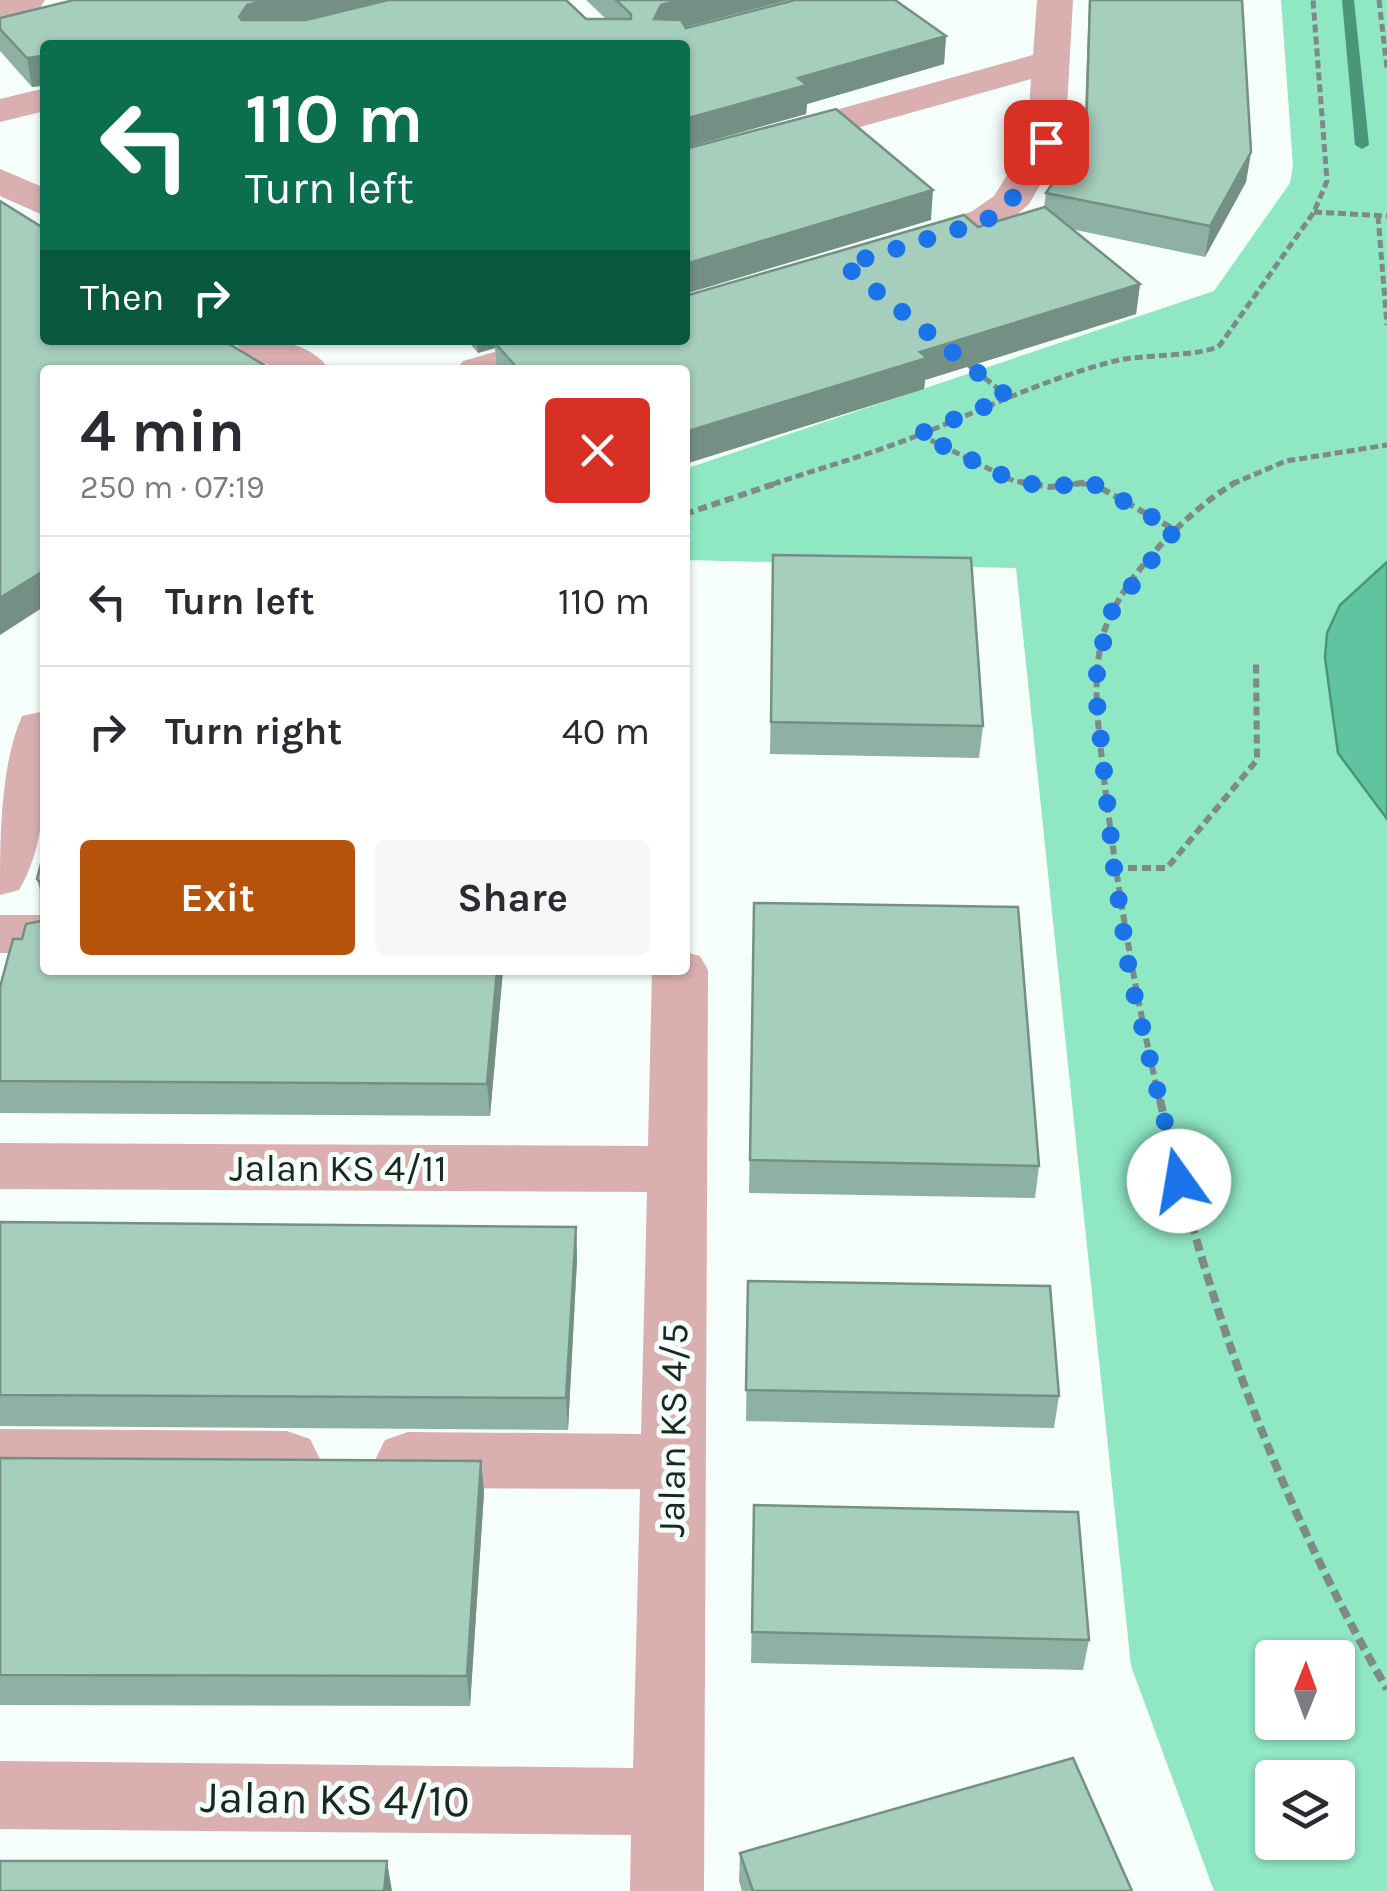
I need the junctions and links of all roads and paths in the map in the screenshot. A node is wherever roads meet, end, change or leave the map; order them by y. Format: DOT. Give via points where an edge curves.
graph roads {
  1 [pos="1054,0"];
  2 [pos="1313,0"];
  3 [pos="1379,0"];
  4 [pos="1054,61"];
  5 [pos="1387,68"];
  6 [pos="40,100"];
  7 [pos="0,110"];
  8 [pos="690,163"];
  9 [pos="0,181"];
  10 [pos="40,201"];
  11 [pos="1314,212"];
  12 [pos="1378,216"];
  13 [pos="1387,216"];
  14 [pos="862,260"];
  15 [pos="1387,325"];
  16 [pos="263,345"];
  17 [pos="565,345"];
  18 [pos="963,361"];
  19 [pos="299,365"];
  20 [pos="495,365"];
  21 [pos="1008,397"];
  22 [pos="919,434"];
  23 [pos="1387,445"];
  24 [pos="690,512"];
  25 [pos="1175,530"];
  26 [pos="1256,664"];
  27 [pos="28,728"];
  28 [pos="1114,868"];
  29 [pos="0,877"];
  30 [pos="0,934"];
  31 [pos="40,934"];
  32 [pos="680,975"];
  33 [pos="0,1166"];
  34 [pos="676,1169"];
  35 [pos="0,1458"];
  36 [pos="673,1462"];
  37 [pos="1387,1689"];
  38 [pos="0,1795"];
  39 [pos="669,1802"];
  40 [pos="668,1891"];
  1 -- 4 [label="street"];
  2 -- 11 [label="path" via="1328,181"];
  3 -- 5 [label="path"];
  4 -- 8 [label="street"];
  4 -- 14 [label="street" via="1046,142 1009,204 985,221"];
  6 -- 7 [label="street"];
  9 -- 10 [label="street"];
  11 -- 12 [label="path"];
  11 -- 21 [label="path" via="1211,352 1129,358"];
  12 -- 13 [label="path"];
  12 -- 15 [label="path"];
  16 -- 19 [label="street"];
  17 -- 20 [label="street"];
  18 -- 21 [label="path"];
  21 -- 22 [label="path"];
  22 -- 24 [label="path"];
  22 -- 25 [label="path" via="1014,481 1050,487 1090,482"];
  23 -- 25 [label="path" via="1262,468 1216,492"];
  25 -- 28 [label="path" via="1120,596 1102,638 1097,703"];
  26 -- 28 [label="path" via="1257,760 1166,868"];
  27 -- 29 [label="street"];
  28 -- 37 [label="path" via="1130,976 1210,1296 1294,1518"];
  30 -- 31 [label="street"];
  32 -- 34 [label="street, Jalan KS 4/5"];
  33 -- 34 [label="street, Jalan KS 4/11"];
  34 -- 36 [label="street, Jalan KS 4/5"];
  35 -- 36 [label="street"];
  36 -- 39 [label="street, Jalan KS 4/5"];
  38 -- 39 [label="street, Jalan KS 4/10"];
  39 -- 40 [label="street, Jalan KS 4/5"];
}
